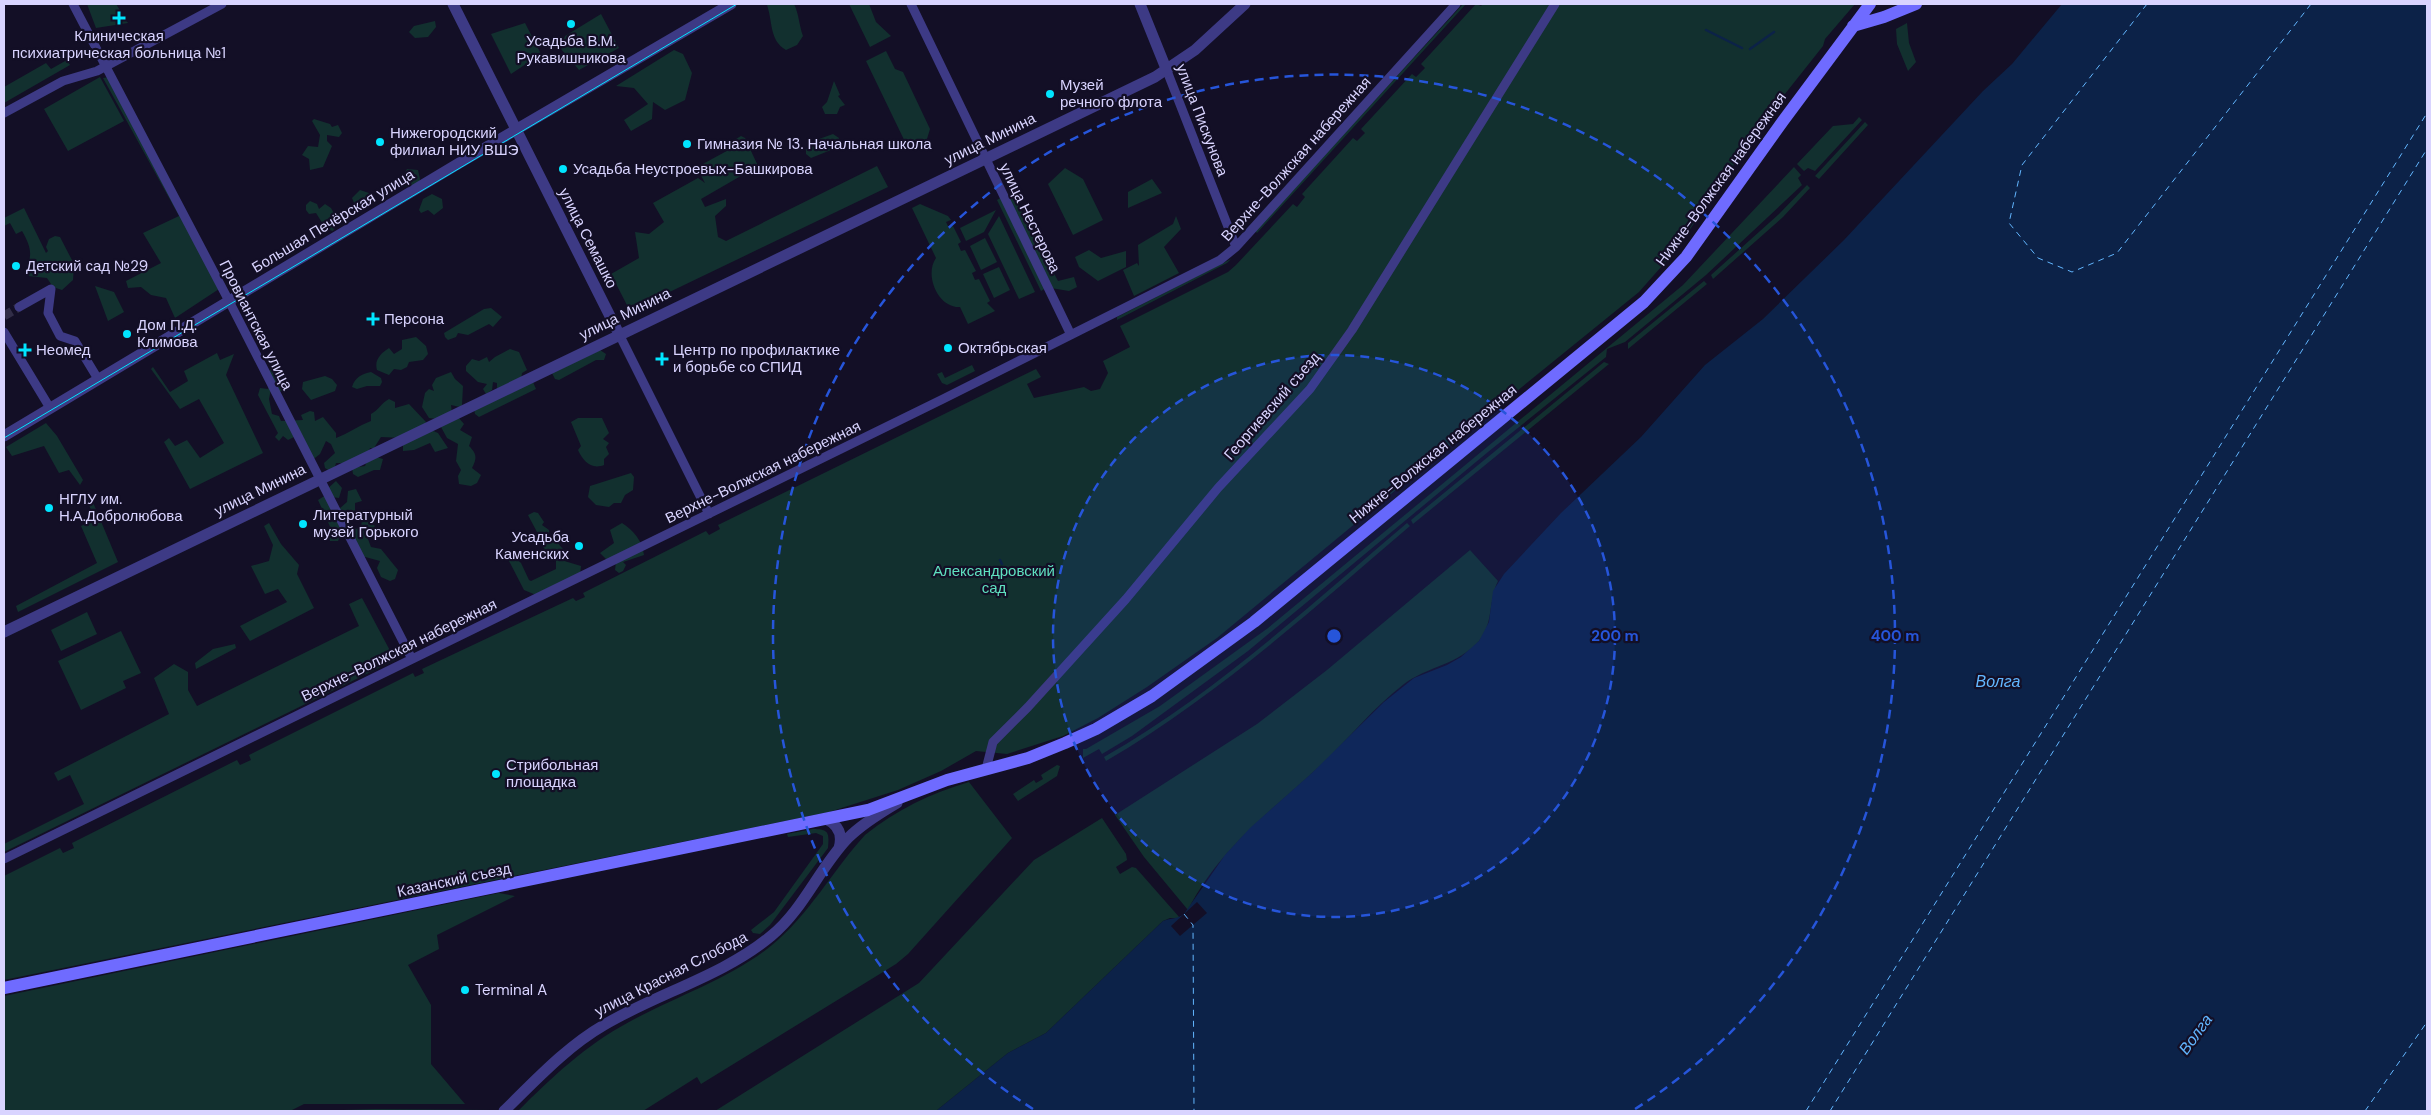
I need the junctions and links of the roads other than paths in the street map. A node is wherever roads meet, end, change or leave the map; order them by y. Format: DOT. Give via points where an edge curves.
graph roads {
  1 [pos="73,4"];
  2 [pos="222,4"];
  3 [pos="453,4"];
  4 [pos="731,4"];
  5 [pos="911,4"];
  6 [pos="1140,4"];
  7 [pos="1245,4"];
  8 [pos="1456,4"];
  9 [pos="1555,4"];
  10 [pos="1870,4"];
  11 [pos="1916,4"];
  12 [pos="1853,26"];
  13 [pos="107,66"];
  14 [pos="1167,71"];
  15 [pos="4,113"];
  16 [pos="516,129"];
  17 [pos="986,158"];
  18 [pos="1236,246"];
  19 [pos="229,301"];
  20 [pos="19,307"];
  21 [pos="4,332"];
  22 [pos="619,334"];
  23 [pos="1071,335"];
  24 [pos="98,379"];
  25 [pos="50,408"];
  26 [pos="4,436"];
  27 [pos="319,478"];
  28 [pos="709,514"];
  29 [pos="4,632"];
  30 [pos="412,659"];
  31 [pos="986,769"];
  32 [pos="910,796"];
  33 [pos="826,819"];
  34 [pos="838,852"];
  35 [pos="4,859"];
  36 [pos="4,988"];
  37 [pos="504,1111"];
  1 -- 13 [label="street, Провиантская улица"];
  2 -- 13 [label="street"];
  3 -- 16 [label="street, улица Семашко"];
  4 -- 16 [label="street, Большая Печёрская улица"];
  5 -- 17 [label="street, улица Нестерова"];
  6 -- 14 [label="street, улица Пискунова"];
  7 -- 14 [label="street, улица Минина"];
  8 -- 18 [label="street, Верхне-Волжская набережная"];
  9 -- 31 [label="street, Георгиевский съезд" via="1352,330 1316,382 1218,488 1126,599 993,742"];
  10 -- 12 [label="main road, Нижне-Волжская набережная"];
  11 -- 12 [label="main road" via="1884,18"];
  12 -- 31 [label="main road, Нижне-Волжская набережная" via="1686,257 1644,302 1254,622 1199,663 1096,729 1028,758"];
  13 -- 15 [label="street" via="63,81"];
  13 -- 19 [label="street, Провиантская улица"];
  14 -- 17 [label="street, улица Минина"];
  14 -- 18 [label="street, улица Пискунова"];
  16 -- 19 [label="street, Большая Печёрская улица"];
  16 -- 22 [label="street, улица Семашко"];
  17 -- 22 [label="street, улица Минина"];
  17 -- 23 [label="street, улица Нестерова"];
  18 -- 23 [label="street, Верхне-Волжская набережная" via="1220,260"];
  19 -- 24 [label="street, Большая Печёрская улица"];
  19 -- 27 [label="street, Провиантская улица"];
  20 -- 24 [label="street" via="51,289 48,313 60,336 75,341"];
  21 -- 25 [label="street"];
  22 -- 27 [label="street, улица Минина"];
  22 -- 28 [label="street, улица Семашко"];
  23 -- 28 [label="street, Верхне-Волжская набережная"];
  24 -- 25 [label="street, Большая Печёрская улица"];
  25 -- 26 [label="street, Большая Печёрская улица"];
  27 -- 29 [label="street, улица Минина"];
  27 -- 30 [label="street, Провиантская улица"];
  28 -- 30 [label="street, Верхне-Волжская набережная"];
  30 -- 35 [label="street, Верхне-Волжская набережная"];
  31 -- 32 [label="main road, Нижне-Волжская набережная" via="947,780"];
  32 -- 33 [label="main road, Казанский съезд"];
  32 -- 34 [label="street, улица Красная Слобода" via="863,826"];
  33 -- 34 [label="street" via="834,822 841,834"];
  33 -- 36 [label="main road, Казанский съезд"];
  34 -- 37 [label="street, улица Красная Слобода" via="799,905 771,936 734,961 586,1036"];
}
